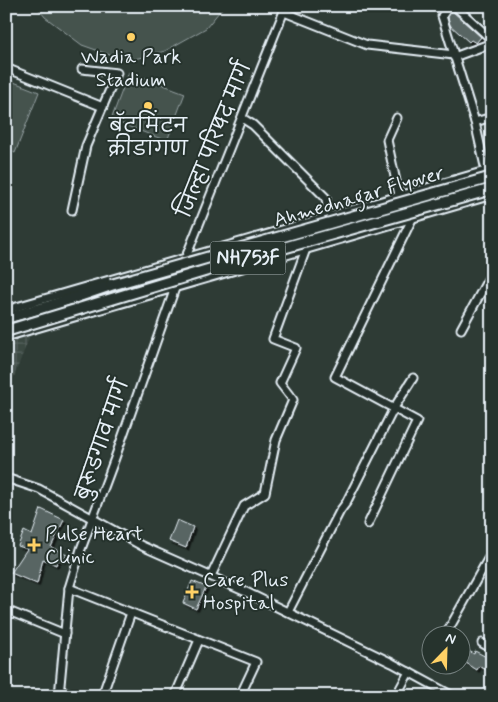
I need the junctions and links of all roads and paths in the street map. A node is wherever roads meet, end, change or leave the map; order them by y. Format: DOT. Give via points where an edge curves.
graph roads {
  1 [pos="449,6"];
  2 [pos="456,6"];
  3 [pos="285,9"];
  4 [pos="492,41"];
  5 [pos="454,56"];
  6 [pos="6,68"];
  7 [pos="82,69"];
  8 [pos="103,107"];
  9 [pos="492,117"];
  10 [pos="242,118"];
  11 [pos="397,118"];
  12 [pos="475,122"];
  13 [pos="490,172"];
  14 [pos="492,189"];
  15 [pos="399,195"];
  16 [pos="492,195"];
  17 [pos="72,210"];
  18 [pos="328,216"];
  19 [pos="413,217"];
  20 [pos="306,249"];
  21 [pos="186,258"];
  22 [pos="492,272"];
  23 [pos="176,286"];
  24 [pos="6,310"];
  25 [pos="6,318"];
  26 [pos="462,329"];
  27 [pos="6,331"];
  28 [pos="6,337"];
  29 [pos="412,378"];
  30 [pos="394,408"];
  31 [pos="6,478"];
  32 [pos="92,519"];
  33 [pos="368,524"];
  34 [pos="492,552"];
  35 [pos="211,576"];
  36 [pos="69,588"];
  37 [pos="6,610"];
  38 [pos="288,612"];
  39 [pos="131,613"];
  40 [pos="452,624"];
  41 [pos="65,634"];
  42 [pos="199,640"];
  43 [pos="482,643"];
  44 [pos="492,649"];
  45 [pos="409,672"];
  46 [pos="60,693"];
  47 [pos="77,696"];
  48 [pos="102,696"];
  49 [pos="175,696"];
  50 [pos="240,696"];
  51 [pos="396,696"];
  52 [pos="453,696"];
  1 -- 5 [label="street" via="442,16"];
  2 -- 4 [label="street"];
  3 -- 5 [label="street" via="367,45"];
  3 -- 10 [label="street, जिल्हा परिषद मार्ग"];
  4 -- 5 [label="street"];
  5 -- 12 [label="street"];
  6 -- 8 [label="street"];
  7 -- 8 [label="street" via="117,74"];
  8 -- 17 [label="street" via="86,146"];
  9 -- 12 [label="street"];
  10 -- 18 [label="street" via="253,125 326,198"];
  10 -- 21 [label="street, जिल्हा परिषद मार्ग"];
  11 -- 15 [label="street" via="388,140"];
  12 -- 13 [label="street"];
  13 -- 15 [label="street"];
  13 -- 25 [label="highway, Ahmednagar Flyover / NH753F, bridge"];
  14 -- 27 [label="highway, Ahmednagar Flyover / NH753F, bridge"];
  15 -- 18 [label="street"];
  16 -- 19 [label="street"];
  18 -- 21 [label="street"];
  19 -- 20 [label="street"];
  19 -- 30 [label="street" via="335,377"];
  20 -- 23 [label="street"];
  20 -- 35 [label="street" via="273,339 296,348 280,383 293,400 276,440 265,493 244,506"];
  21 -- 23 [label="street, जिल्हा परिषद मार्ग"];
  21 -- 24 [label="street"];
  22 -- 26 [label="street"];
  23 -- 28 [label="street"];
  23 -- 32 [label="street, बुरूडगाव मार्ग"];
  29 -- 30 [label="street"];
  30 -- 33 [label="street" via="417,421"];
  30 -- 38 [label="street"];
  31 -- 32 [label="street" via="39,489"];
  32 -- 35 [label="street" via="142,546"];
  32 -- 36 [label="street, बुरूडगाव मार्ग"];
  34 -- 40 [label="street"];
  35 -- 38 [label="street"];
  36 -- 39 [label="street"];
  36 -- 41 [label="street, बुरूडगाव मार्ग"];
  37 -- 41 [label="street"];
  38 -- 45 [label="street"];
  39 -- 42 [label="street"];
  39 -- 48 [label="street"];
  41 -- 46 [label="street, बुरूडगाव मार्ग"];
  42 -- 49 [label="street"];
  42 -- 50 [label="street" via="256,662"];
  43 -- 44 [label="street"];
  45 -- 51 [label="street"];
  45 -- 52 [label="street"];
  46 -- 47 [label="street"];
}
